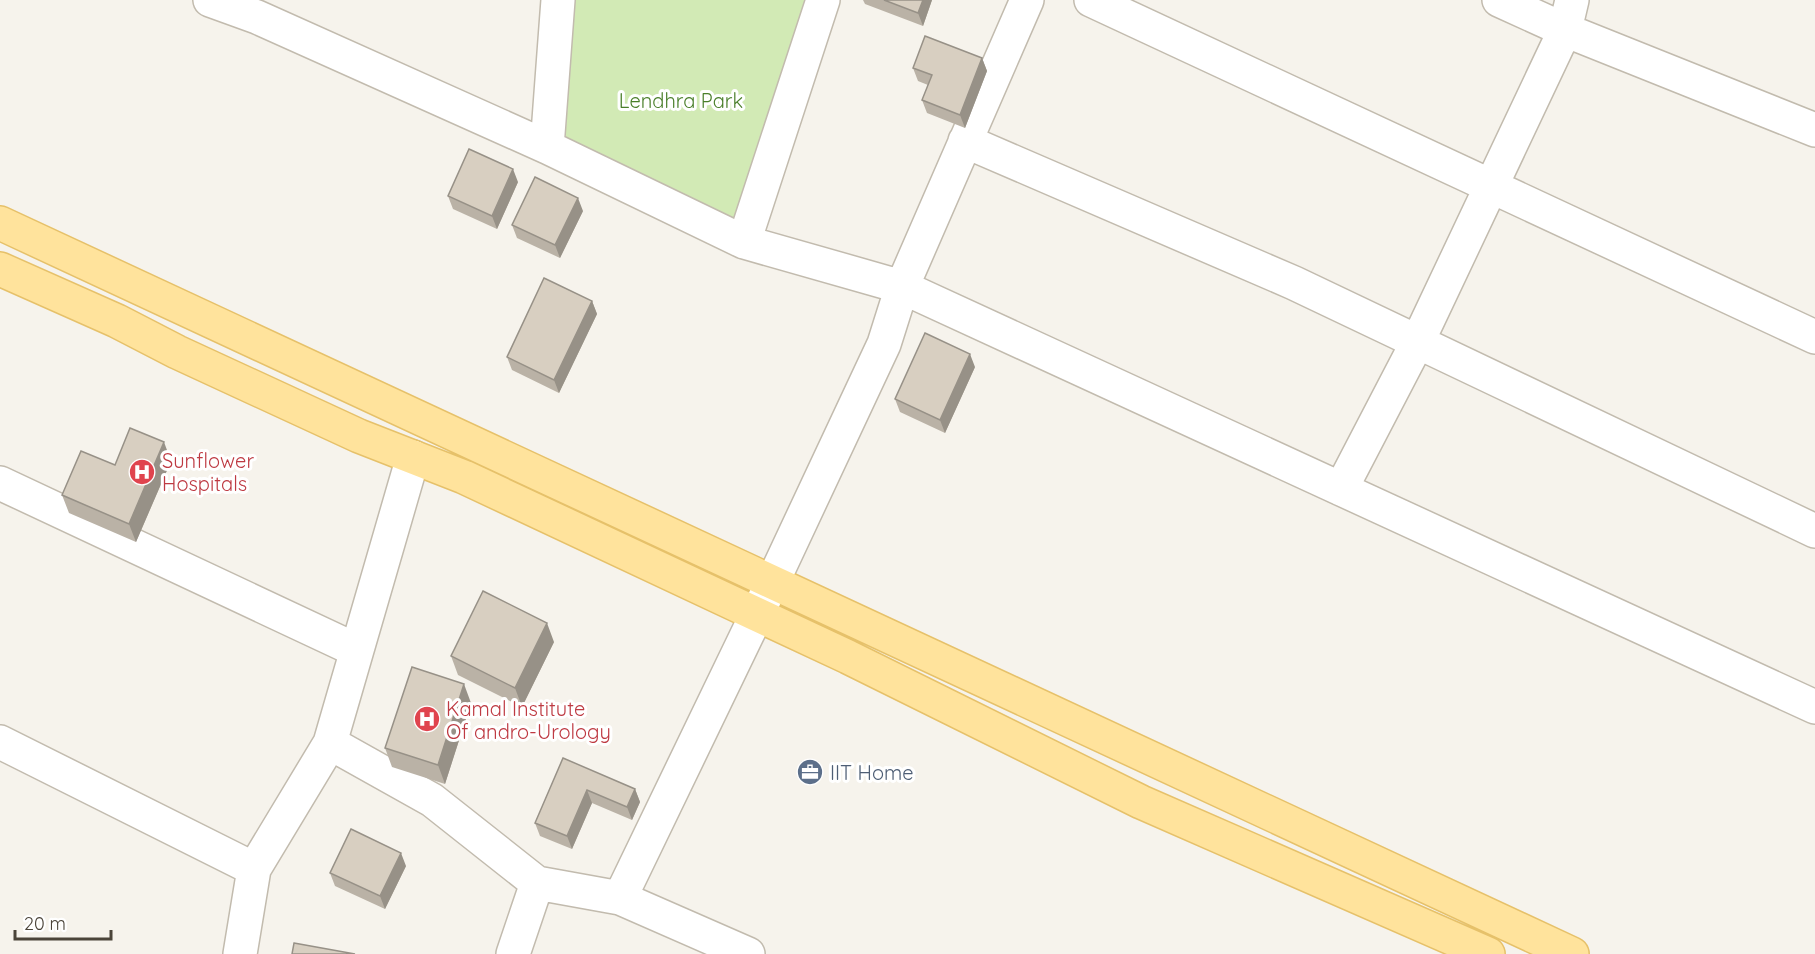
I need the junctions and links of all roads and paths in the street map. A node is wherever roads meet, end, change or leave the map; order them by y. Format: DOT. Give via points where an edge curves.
graph roads {
  1 [pos="210,0"];
  2 [pos="558,0"];
  3 [pos="823,0"];
  4 [pos="1027,0"];
  5 [pos="1091,0"];
  6 [pos="1499,0"];
  7 [pos="258,9"];
  8 [pos="1569,15"];
  9 [pos="1815,130"];
  10 [pos="965,141"];
  11 [pos="547,147"];
  12 [pos="1491,187"];
  13 [pos="0,222"];
  14 [pos="744,242"];
  15 [pos="0,269"];
  16 [pos="902,287"];
  17 [pos="1815,337"];
  18 [pos="1418,341"];
  19 [pos="412,457"];
  20 [pos="0,483"];
  21 [pos="1341,489"];
  22 [pos="1815,531"];
  23 [pos="772,583"];
  24 [pos="756,614"];
  25 [pos="356,650"];
  26 [pos="1815,707"];
  27 [pos="0,742"];
  28 [pos="330,743"];
  29 [pos="254,869"];
  30 [pos="537,883"];
  31 [pos="620,898"];
  32 [pos="240,954"];
  33 [pos="513,954"];
  34 [pos="748,954"];
  35 [pos="1488,954"];
  36 [pos="1572,954"];
  1 -- 7 [label="street"];
  2 -- 11 [label="street"];
  3 -- 14 [label="street"];
  4 -- 10 [label="street"];
  5 -- 12 [label="street"];
  6 -- 8 [label="street"];
  7 -- 11 [label="street"];
  8 -- 9 [label="street"];
  8 -- 12 [label="street"];
  10 -- 16 [label="street"];
  10 -- 18 [label="street"];
  11 -- 14 [label="street"];
  12 -- 17 [label="street"];
  12 -- 18 [label="street"];
  13 -- 23 [label="main road"];
  14 -- 16 [label="street"];
  15 -- 19 [label="main road"];
  16 -- 21 [label="street"];
  16 -- 23 [label="street" via="884,345"];
  18 -- 21 [label="street"];
  18 -- 22 [label="street"];
  19 -- 24 [label="main road" via="464,477"];
  19 -- 25 [label="street"];
  20 -- 25 [label="street"];
  21 -- 26 [label="street"];
  23 -- 24 [label="street"];
  23 -- 36 [label="main road"];
  24 -- 31 [label="street"];
  24 -- 35 [label="main road" via="1141,802"];
  25 -- 28 [label="street"];
  27 -- 29 [label="street"];
  28 -- 29 [label="street"];
  28 -- 30 [label="street" via="432,800"];
  29 -- 32 [label="street"];
  30 -- 31 [label="street"];
  30 -- 33 [label="street"];
  31 -- 34 [label="street"];
}
